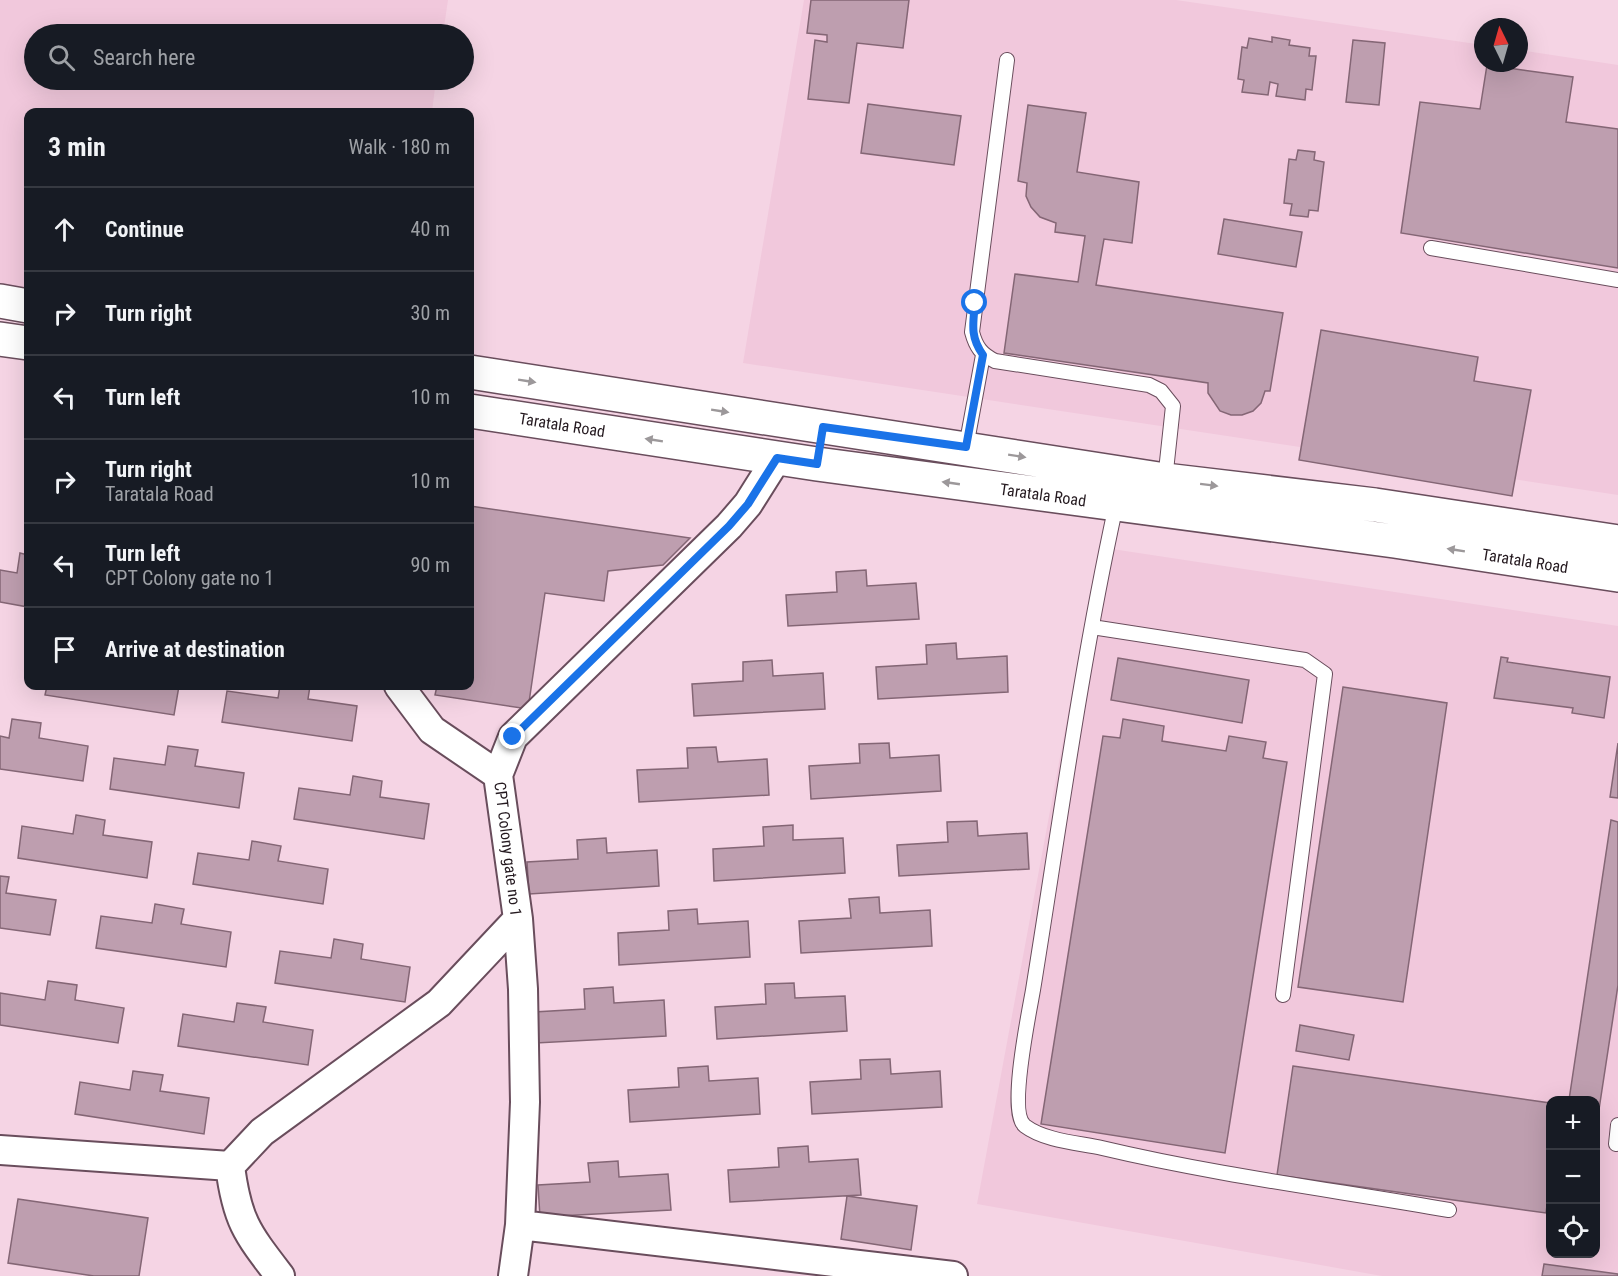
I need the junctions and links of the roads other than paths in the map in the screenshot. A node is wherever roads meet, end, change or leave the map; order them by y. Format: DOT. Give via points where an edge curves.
graph roads {
  1 [pos="1007,60"];
  2 [pos="1431,248"];
  3 [pos="1618,280"];
  4 [pos="0,301"];
  5 [pos="24,305"];
  6 [pos="0,339"];
  7 [pos="24,342"];
  8 [pos="983,355"];
  9 [pos="474,373"];
  10 [pos="474,412"];
  11 [pos="823,427"];
  12 [pos="966,447"];
  13 [pos="777,458"];
  14 [pos="817,464"];
  15 [pos="1165,480"];
  16 [pos="1116,505"];
  17 [pos="1618,542"];
  18 [pos="1618,575"];
  19 [pos="1092,627"];
  20 [pos="402,690"];
  21 [pos="498,775"];
  22 [pos="518,919"];
  23 [pos="1282,995"];
  24 [pos="1618,1125"];
  25 [pos="1616,1144"];
  26 [pos="0,1150"];
  27 [pos="230,1166"];
  28 [pos="1449,1210"];
  29 [pos="520,1225"];
  30 [pos="280,1276"];
  31 [pos="513,1276"];
  32 [pos="953,1276"];
  1 -- 8 [label="lane" via="972,332"];
  2 -- 3 [label="lane"];
  4 -- 5 [label="main road"];
  6 -- 7 [label="main road"];
  8 -- 12 [label="lane"];
  8 -- 15 [label="lane" via="995,361 1132,381 1161,391 1173,406"];
  9 -- 11 [label="main road, one-way"];
  13 -- 10 [label="main road, Taratala Road, one-way"];
  11 -- 12 [label="main road"];
  11 -- 14 [label="main road"];
  12 -- 15 [label="main road, one-way"];
  13 -- 14 [label="main road, Taratala Road"];
  13 -- 21 [label="street, CPT Colony gate no 1" via="729,526 513,737"];
  16 -- 14 [label="main road, Taratala Road, one-way"];
  15 -- 17 [label="main road, one-way" via="1387,507"];
  18 -- 16 [label="main road, Taratala Road, one-way"];
  16 -- 19 [label="lane"];
  19 -- 23 [label="lane" via="1305,660 1325,674"];
  19 -- 28 [label="lane" via="1028,1023 1018,1099 1023,1125 1043,1134 1156,1161"];
  20 -- 21 [label="street" via="432,730"];
  21 -- 22 [label="street, CPT Colony gate no 1"];
  22 -- 27 [label="street" via="439,1003 262,1132"];
  22 -- 29 [label="street, CPT Colony gate no 1" via="525,1102"];
  24 -- 25 [label="lane"];
  26 -- 27 [label="street"];
  27 -- 30 [label="street" via="235,1200 247,1233"];
  29 -- 31 [label="street, CPT Colony gate no 1"];
  29 -- 32 [label="street"];
}
